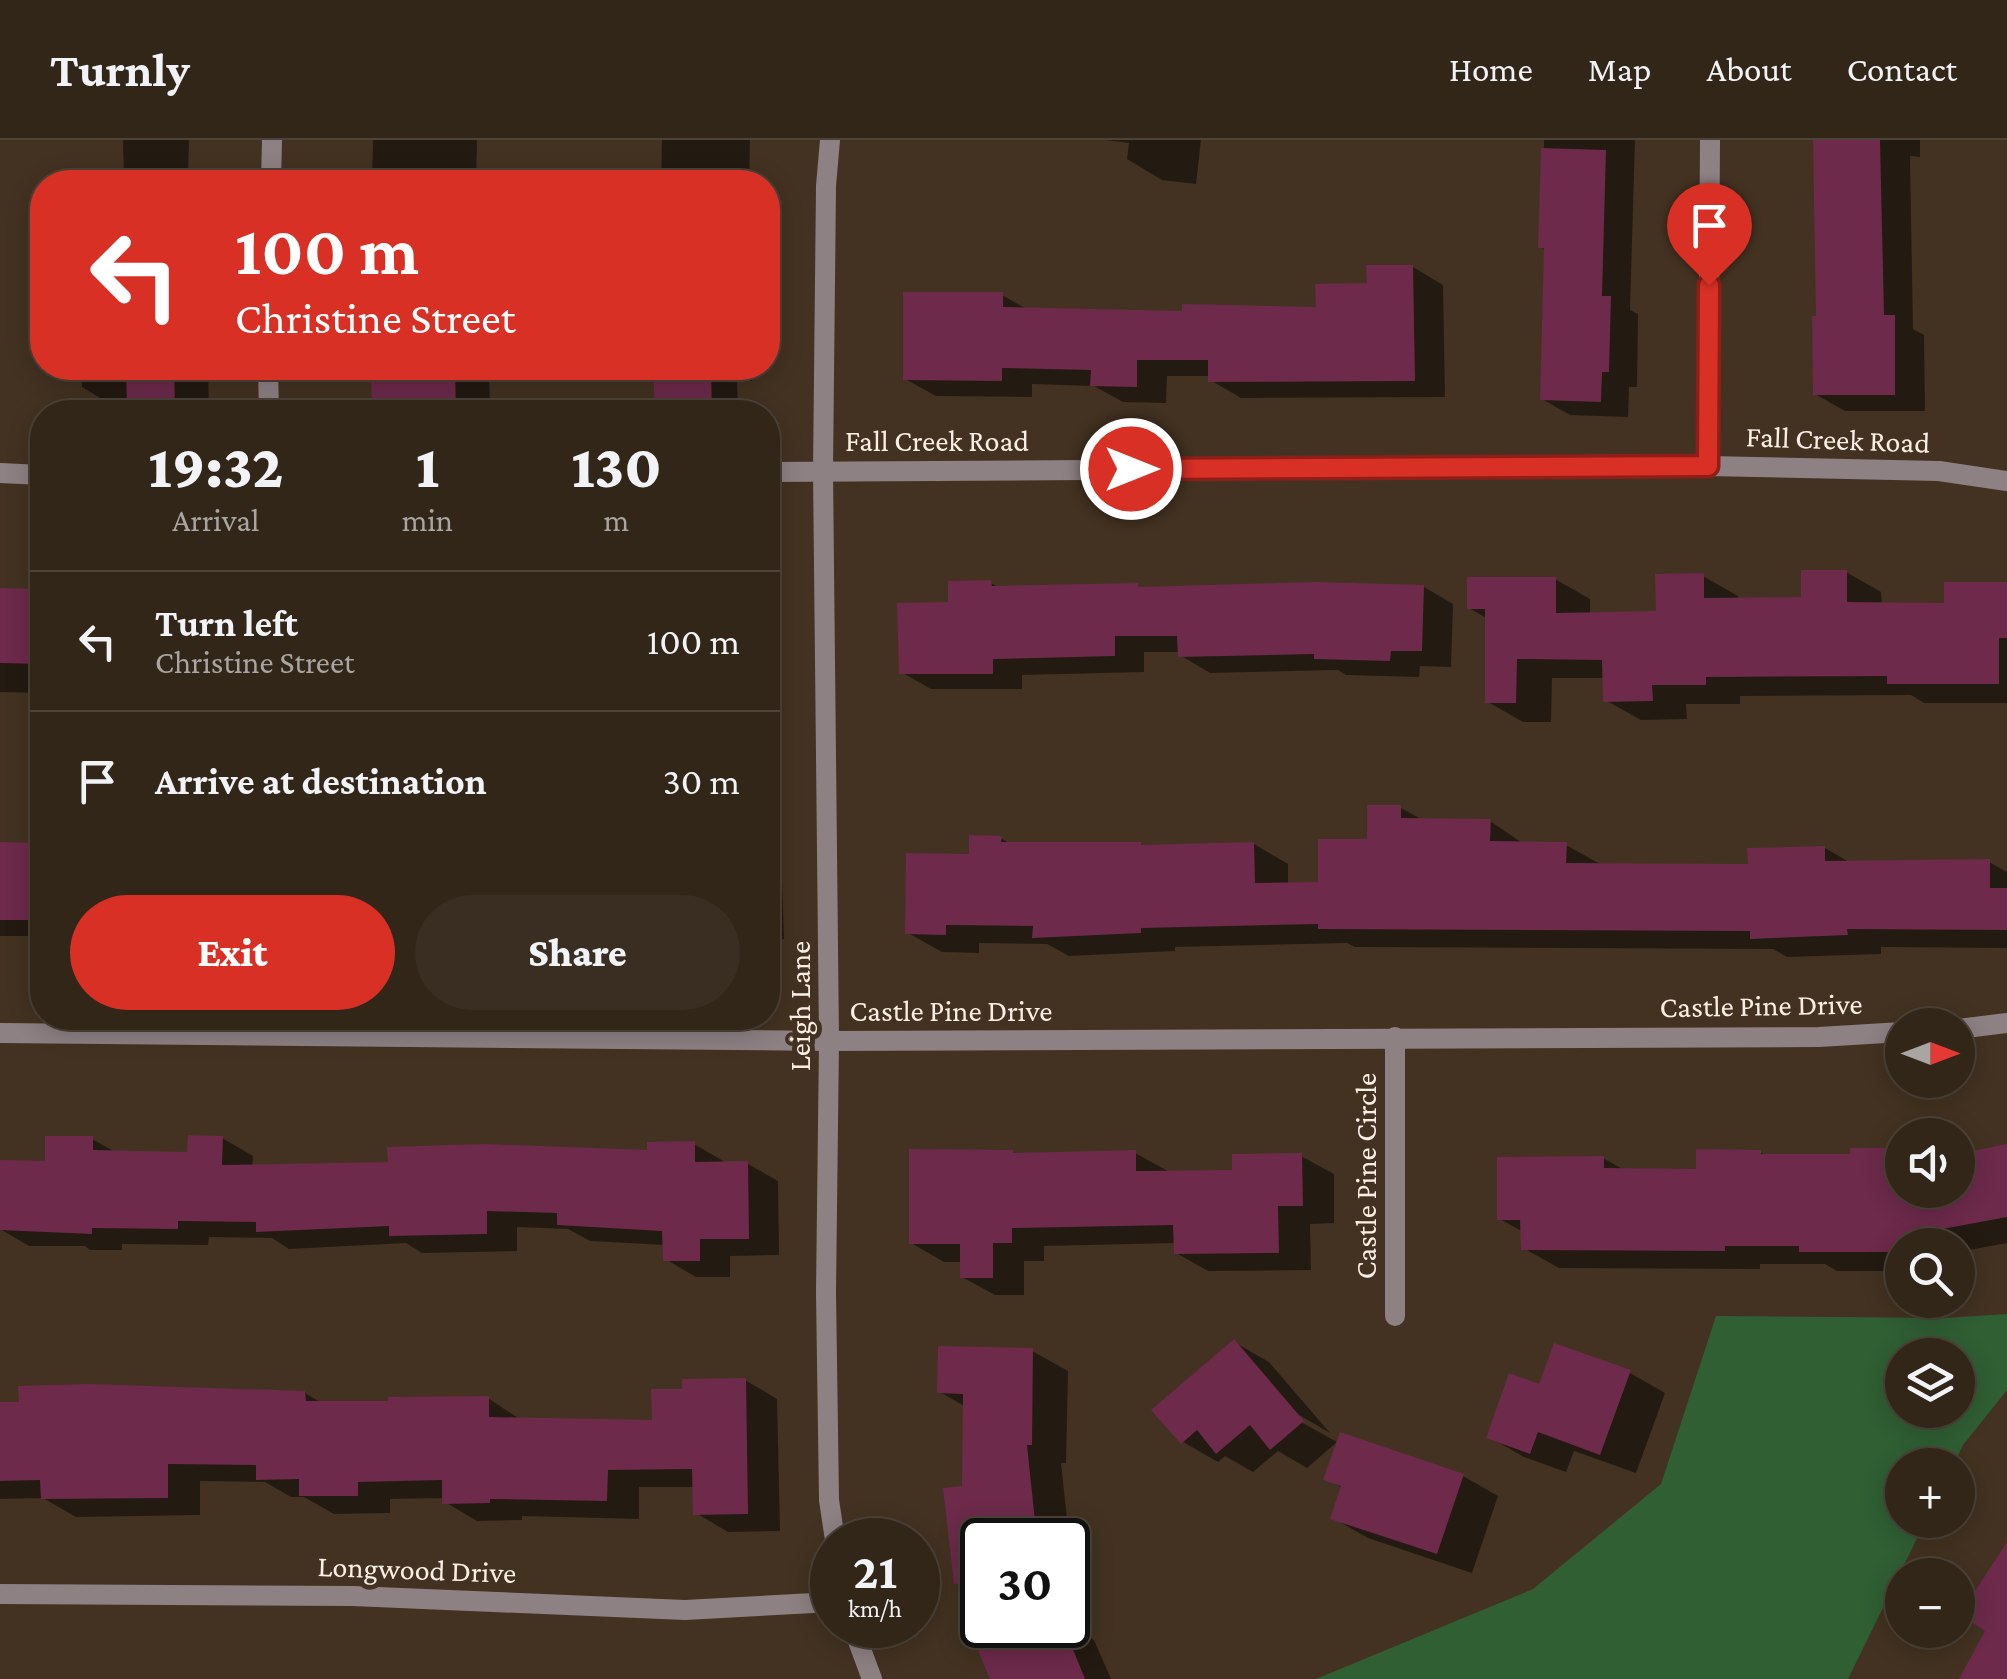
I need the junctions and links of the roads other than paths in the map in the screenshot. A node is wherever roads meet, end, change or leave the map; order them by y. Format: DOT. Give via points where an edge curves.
graph roads {
  1 [pos="272,140"];
  2 [pos="830,140"];
  3 [pos="1710,140"];
  4 [pos="271,170"];
  5 [pos="1708,466"];
  6 [pos="824,471"];
  7 [pos="780,472"];
  8 [pos="0,473"];
  9 [pos="30,474"];
  10 [pos="2007,481"];
  11 [pos="2007,1024"];
  12 [pos="1975,1027"];
  13 [pos="0,1033"];
  14 [pos="1885,1033"];
  15 [pos="1395,1037"];
  16 [pos="830,1041"];
  17 [pos="1395,1316"];
  18 [pos="832,1518"];
  19 [pos="0,1594"];
  20 [pos="810,1603"];
  21 [pos="861,1648"];
  22 [pos="872,1679"];
  1 -- 4 [label="street"];
  2 -- 6 [label="street, Leigh Lane"];
  3 -- 5 [label="street"];
  5 -- 6 [label="street, Fall Creek Road"];
  5 -- 10 [label="street, Fall Creek Road" via="1939,472"];
  6 -- 7 [label="street, Fall Creek Road"];
  6 -- 16 [label="street, Leigh Lane"];
  8 -- 9 [label="street"];
  11 -- 12 [label="street"];
  13 -- 16 [label="street, Castle Pine Drive"];
  14 -- 15 [label="street, Castle Pine Drive"];
  15 -- 16 [label="street, Castle Pine Drive"];
  15 -- 17 [label="street, Castle Pine Circle"];
  16 -- 18 [label="street, Leigh Lane" via="826,1292"];
  19 -- 20 [label="street, Longwood Drive" via="353,1596 685,1610"];
  21 -- 22 [label="street"];
}
